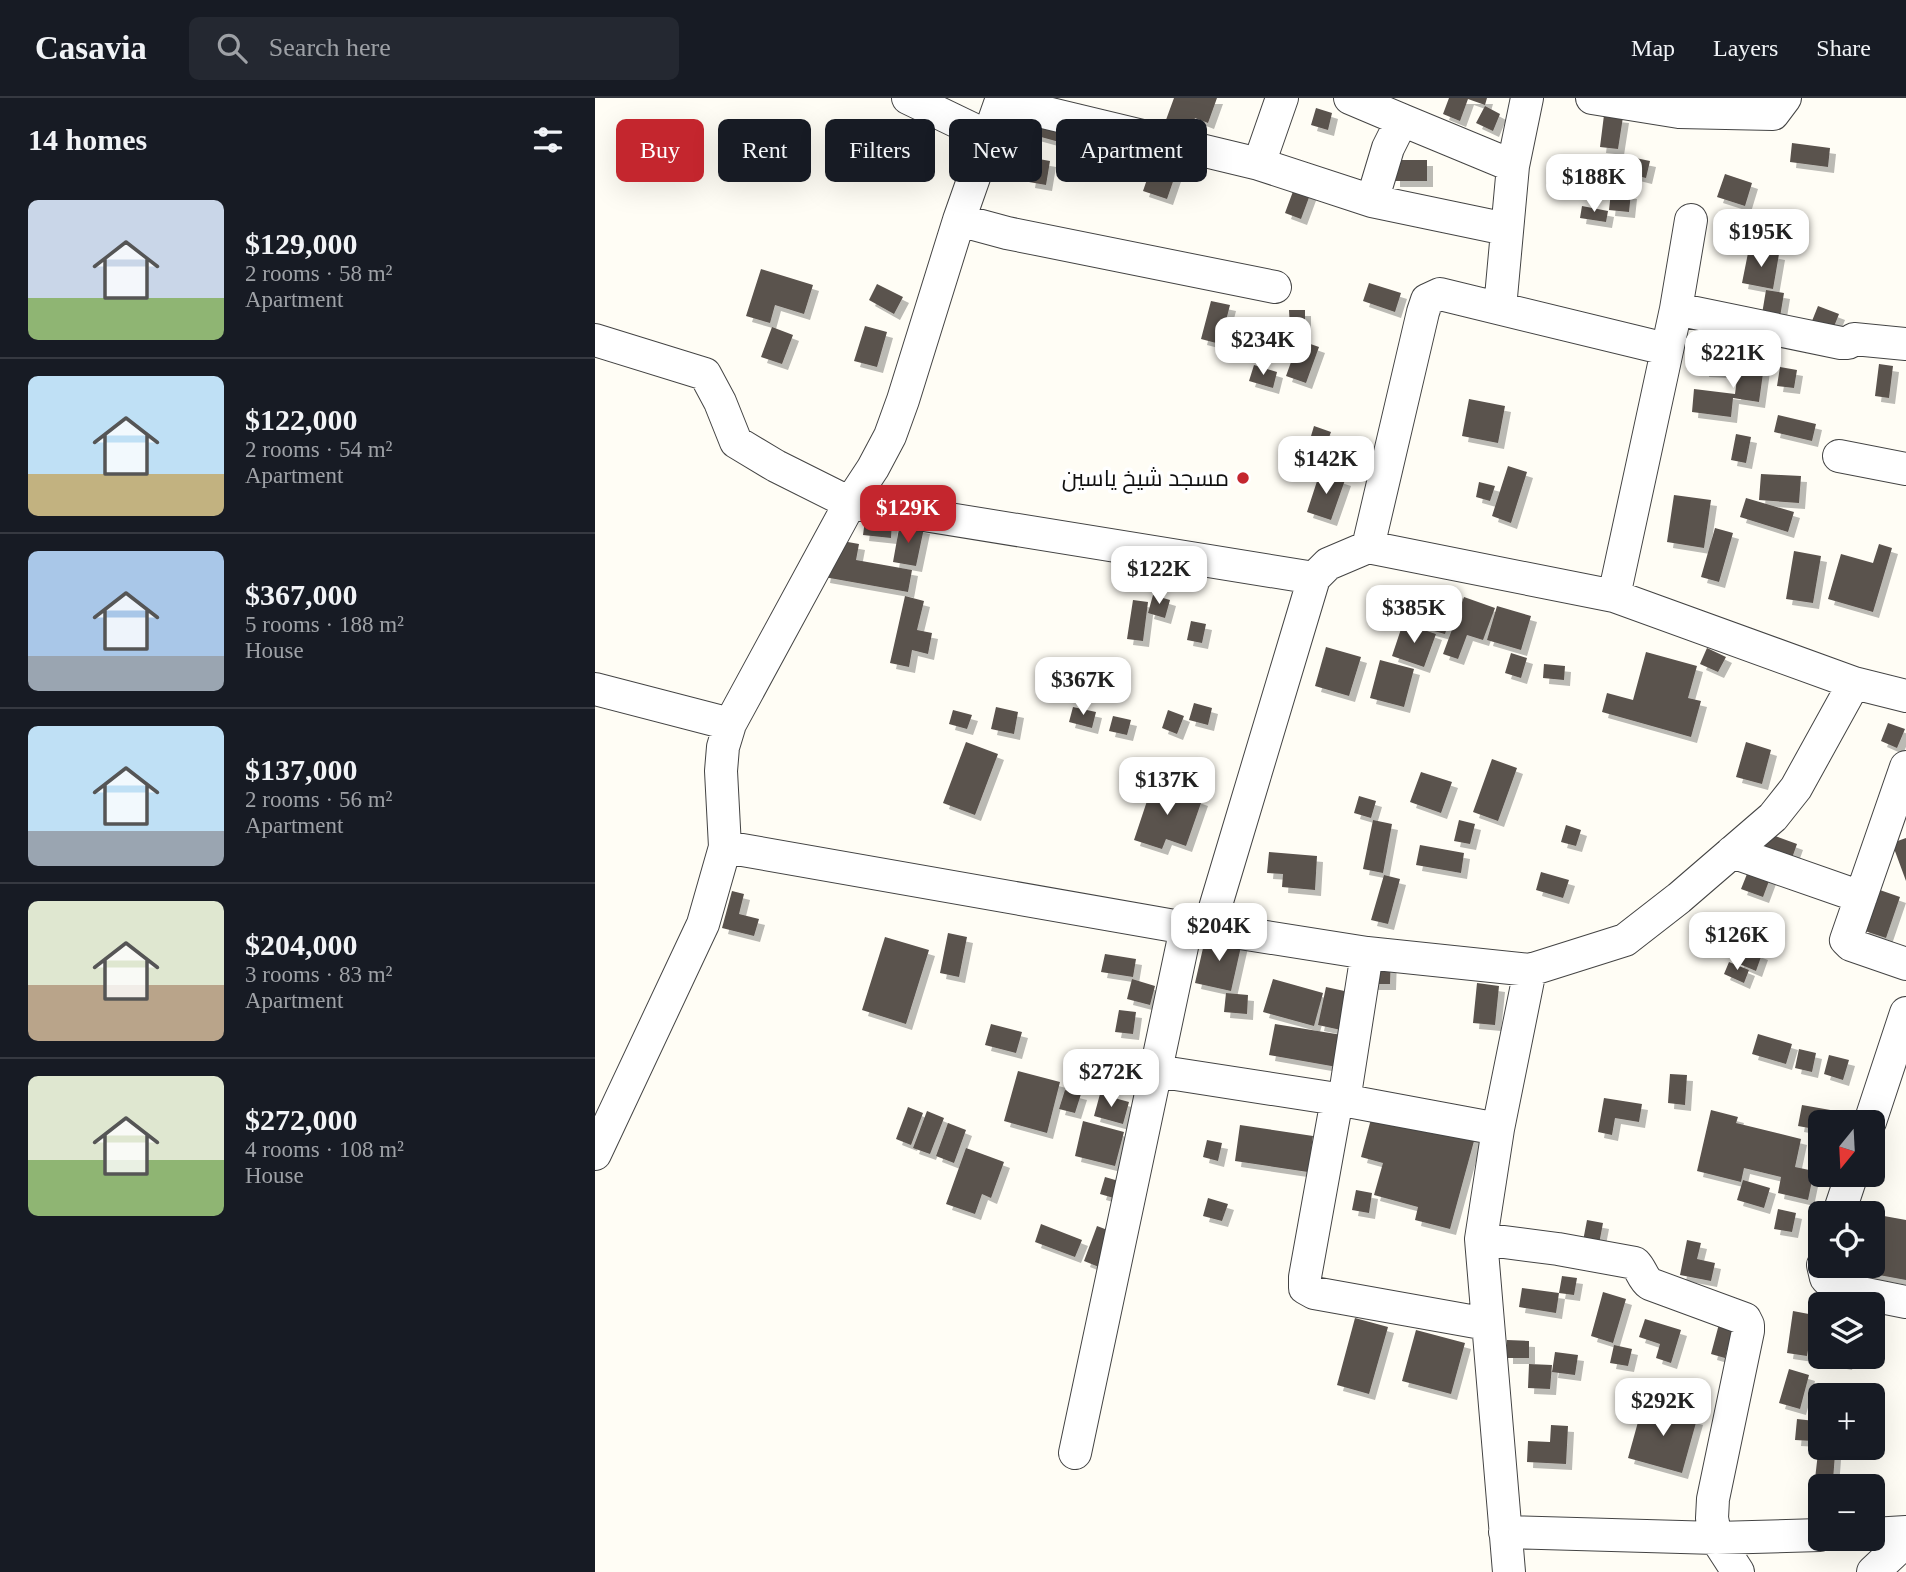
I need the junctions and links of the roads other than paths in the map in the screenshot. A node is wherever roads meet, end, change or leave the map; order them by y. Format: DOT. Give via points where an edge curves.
graph roads {
  1 [pos="908,98"];
  2 [pos="1282,98"];
  3 [pos="1350,98"];
  4 [pos="1527,98"];
  5 [pos="1592,98"];
  6 [pos="1785,98"];
  7 [pos="1002,100"];
  8 [pos="1680,105"];
  9 [pos="952,119"];
  10 [pos="995,119"];
  11 [pos="1402,120"];
  12 [pos="1259,164"];
  13 [pos="1513,166"];
  14 [pos="973,182"];
  15 [pos="1372,201"];
  16 [pos="959,220"];
  17 [pos="1691,220"];
  18 [pos="1506,229"];
  19 [pos="1275,287"];
  20 [pos="1500,308"];
  21 [pos="1676,309"];
  22 [pos="595,340"];
  23 [pos="1906,344"];
  24 [pos="1666,349"];
  25 [pos="1839,456"];
  26 [pos="1906,469"];
  27 [pos="850,503"];
  28 [pos="1368,547"];
  29 [pos="1314,578"];
  30 [pos="1614,596"];
  31 [pos="1854,683"];
  32 [pos="595,689"];
  33 [pos="1906,696"];
  34 [pos="730,724"];
  35 [pos="1906,767"];
  36 [pos="725,848"];
  37 [pos="1732,852"];
  38 [pos="1861,897"];
  39 [pos="1197,928"];
  40 [pos="1367,953"];
  41 [pos="1906,964"];
  42 [pos="1530,970"];
  43 [pos="1906,1013"];
  44 [pos="1156,1071"];
  45 [pos="1341,1100"];
  46 [pos="1874,1110"];
  47 [pos="1498,1129"];
  48 [pos="595,1154"];
  49 [pos="1481,1239"];
  50 [pos="1826,1278"];
  51 [pos="1906,1301"];
  52 [pos="1487,1324"];
  53 [pos="1075,1453"];
  54 [pos="1505,1532"];
  55 [pos="1906,1532"];
  56 [pos="1885,1533"];
  57 [pos="1808,1535"];
  58 [pos="1716,1538"];
  59 [pos="1906,1541"];
  60 [pos="1509,1572"];
  61 [pos="1738,1572"];
  62 [pos="1874,1572"];
  1 -- 9 [label="street"];
  2 -- 12 [label="street"];
  3 -- 11 [label="street"];
  4 -- 13 [label="street"];
  5 -- 8 [label="street"];
  6 -- 8 [label="street" via="1773,114"];
  7 -- 10 [label="street"];
  7 -- 12 [label="street"];
  11 -- 13 [label="street"];
  11 -- 15 [label="street"];
  12 -- 15 [label="street"];
  13 -- 18 [label="street"];
  14 -- 16 [label="street"];
  15 -- 18 [label="street"];
  16 -- 19 [label="street"];
  16 -- 27 [label="street" via="890,436"];
  17 -- 21 [label="street"];
  18 -- 20 [label="street"];
  20 -- 24 [label="street"];
  20 -- 28 [label="street" via="1440,294 1427,300"];
  21 -- 23 [label="street" via="1841,343 1854,339"];
  21 -- 24 [label="street"];
  22 -- 27 [label="street" via="705,374 736,442"];
  24 -- 30 [label="street"];
  25 -- 26 [label="street"];
  27 -- 29 [label="street"];
  27 -- 34 [label="street"];
  28 -- 29 [label="street" via="1328,564"];
  28 -- 30 [label="street"];
  29 -- 39 [label="street"];
  30 -- 31 [label="street"];
  31 -- 33 [label="street"];
  31 -- 37 [label="street" via="1796,788 1773,817"];
  32 -- 34 [label="street"];
  34 -- 36 [label="street" via="721,771"];
  35 -- 38 [label="street"];
  36 -- 39 [label="street"];
  36 -- 48 [label="street" via="703,924"];
  37 -- 38 [label="street"];
  37 -- 42 [label="street" via="1625,940"];
  38 -- 41 [label="street" via="1846,940"];
  39 -- 40 [label="street"];
  39 -- 44 [label="street"];
  40 -- 42 [label="street"];
  40 -- 45 [label="street"];
  42 -- 47 [label="street"];
  43 -- 46 [label="street"];
  44 -- 45 [label="street"];
  44 -- 53 [label="street"];
  45 -- 47 [label="street"];
  45 -- 52 [label="street" via="1305,1288"];
  47 -- 49 [label="street"];
  49 -- 52 [label="street"];
  49 -- 58 [label="street" via="1635,1263 1650,1284 1745,1319 1748,1332 1713,1499"];
  50 -- 51 [label="street" via="1836,1288"];
  52 -- 54 [label="street"];
  54 -- 58 [label="street"];
  54 -- 60 [label="street"];
  55 -- 56 [label="street"];
  57 -- 58 [label="street"];
  58 -- 61 [label="street"];
  59 -- 62 [label="street"];
}
